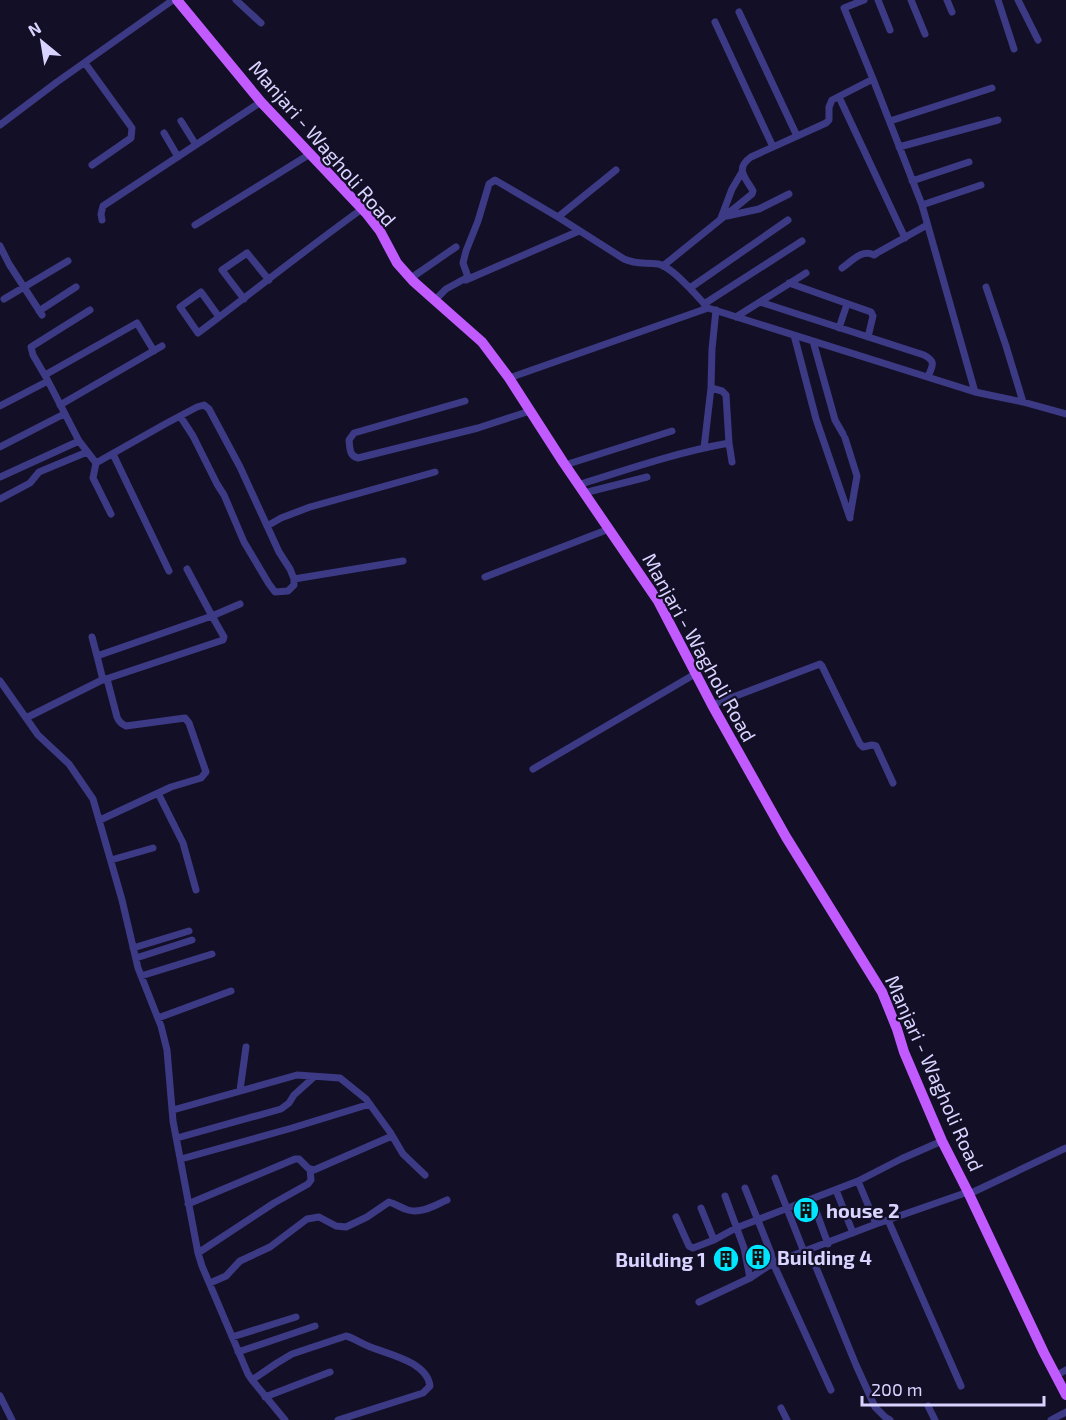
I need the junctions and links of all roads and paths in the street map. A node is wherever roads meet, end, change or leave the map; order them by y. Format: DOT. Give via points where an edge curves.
graph roads {
  1 [pos="175,0"];
  2 [pos="236,0"];
  3 [pos="864,0"];
  4 [pos="878,0"];
  5 [pos="911,0"];
  6 [pos="947,0"];
  7 [pos="998,0"];
  8 [pos="1018,0"];
  9 [pos="739,12"];
  10 [pos="952,12"];
  11 [pos="716,22"];
  12 [pos="261,23"];
  13 [pos="890,30"];
  14 [pos="925,34"];
  15 [pos="1038,40"];
  16 [pos="1014,49"];
  17 [pos="84,63"];
  18 [pos="873,79"];
  19 [pos="992,88"];
  20 [pos="839,97"];
  21 [pos="261,102"];
  22 [pos="998,120"];
  23 [pos="181,121"];
  24 [pos="890,121"];
  25 [pos="0,125"];
  26 [pos="164,133"];
  27 [pos="797,136"];
  28 [pos="196,145"];
  29 [pos="773,147"];
  30 [pos="899,147"];
  31 [pos="310,154"];
  32 [pos="178,157"];
  33 [pos="969,162"];
  34 [pos="92,165"];
  35 [pos="616,171"];
  36 [pos="742,172"];
  37 [pos="912,181"];
  38 [pos="981,185"];
  39 [pos="789,194"];
  40 [pos="922,206"];
  41 [pos="362,209"];
  42 [pos="558,217"];
  43 [pos="723,218"];
  44 [pos="102,220"];
  45 [pos="788,220"];
  46 [pos="195,225"];
  47 [pos="927,225"];
  48 [pos="579,231"];
  49 [pos="905,238"];
  50 [pos="802,241"];
  51 [pos="0,246"];
  52 [pos="456,247"];
  53 [pos="68,261"];
  54 [pos="663,266"];
  55 [pos="842,268"];
  56 [pos="806,273"];
  57 [pos="411,278"];
  58 [pos="268,280"];
  59 [pos="789,283"];
  60 [pos="24,287"];
  61 [pos="76,287"];
  62 [pos="986,287"];
  63 [pos="446,288"];
  64 [pos="690,288"];
  65 [pos="4,298"];
  66 [pos="244,299"];
  67 [pos="435,300"];
  68 [pos="759,302"];
  69 [pos="847,304"];
  70 [pos="709,308"];
  71 [pos="90,310"];
  72 [pos="219,317"];
  73 [pos="736,317"];
  74 [pos="839,328"];
  75 [pos="794,335"];
  76 [pos="868,337"];
  77 [pos="813,341"];
  78 [pos="162,346"];
  79 [pos="154,351"];
  80 [pos="928,377"];
  81 [pos="46,378"];
  82 [pos="509,378"];
  83 [pos="711,388"];
  84 [pos="975,392"];
  85 [pos="465,401"];
  86 [pos="1023,402"];
  87 [pos="60,405"];
  88 [pos="0,406"];
  89 [pos="530,411"];
  90 [pos="64,414"];
  91 [pos="1066,414"];
  92 [pos="180,416"];
  93 [pos="672,431"];
  94 [pos="79,441"];
  95 [pos="729,443"];
  96 [pos="0,447"];
  97 [pos="704,448"];
  98 [pos="87,452"];
  99 [pos="113,454"];
  100 [pos="732,462"];
  101 [pos="96,463"];
  102 [pos="565,465"];
  103 [pos="435,472"];
  104 [pos="0,477"];
  105 [pos="648,477"];
  106 [pos="581,489"];
  107 [pos="0,499"];
  108 [pos="111,514"];
  109 [pos="267,526"];
  110 [pos="609,529"];
  111 [pos="403,561"];
  112 [pos="187,569"];
  113 [pos="169,571"];
  114 [pos="485,576"];
  115 [pos="294,579"];
  116 [pos="240,604"];
  117 [pos="212,616"];
  118 [pos="92,637"];
  119 [pos="97,656"];
  120 [pos="695,674"];
  121 [pos="105,679"];
  122 [pos="0,681"];
  123 [pos="712,705"];
  124 [pos="26,718"];
  125 [pos="533,769"];
  126 [pos="893,783"];
  127 [pos="158,793"];
  128 [pos="100,820"];
  129 [pos="153,848"];
  130 [pos="111,860"];
  131 [pos="196,890"];
  132 [pos="189,931"];
  133 [pos="192,940"];
  134 [pos="133,948"];
  135 [pos="213,954"];
  136 [pos="136,958"];
  137 [pos="141,976"];
  138 [pos="231,991"];
  139 [pos="158,1018"];
  140 [pos="246,1047"];
  141 [pos="314,1077"];
  142 [pos="240,1090"];
  143 [pos="370,1104"];
  144 [pos="173,1110"];
  145 [pos="392,1136"];
  146 [pos="177,1138"];
  147 [pos="942,1141"];
  148 [pos="1066,1148"];
  149 [pos="181,1159"];
  150 [pos="310,1169"];
  151 [pos="425,1175"];
  152 [pos="775,1178"];
  153 [pos="858,1181"];
  154 [pos="745,1188"];
  155 [pos="836,1190"];
  156 [pos="968,1193"];
  157 [pos="725,1196"];
  158 [pos="447,1200"];
  159 [pos="812,1200"];
  160 [pos="188,1204"];
  161 [pos="701,1208"];
  162 [pos="786,1210"];
  163 [pos="676,1217"];
  164 [pos="757,1220"];
  165 [pos="888,1220"];
  166 [pos="876,1224"];
  167 [pos="736,1228"];
  168 [pos="853,1233"];
  169 [pos="714,1239"];
  170 [pos="828,1244"];
  171 [pos="807,1251"];
  172 [pos="198,1253"];
  173 [pos="773,1263"];
  174 [pos="750,1278"];
  175 [pos="210,1283"];
  176 [pos="699,1302"];
  177 [pos="296,1317"];
  178 [pos="315,1326"];
  179 [pos="232,1337"];
  180 [pos="238,1352"];
  181 [pos="1066,1370"];
  182 [pos="330,1372"];
  183 [pos="1055,1376"];
  184 [pos="252,1380"];
  185 [pos="962,1386"];
  186 [pos="831,1390"];
  187 [pos="1066,1395"];
  188 [pos="0,1396"];
  189 [pos="266,1397"];
  190 [pos="928,1406"];
  191 [pos="781,1408"];
  192 [pos="1066,1412"];
  193 [pos="12,1420"];
  194 [pos="285,1420"];
  195 [pos="338,1420"];
  196 [pos="787,1420"];
  197 [pos="890,1420"];
  198 [pos="935,1420"];
  199 [pos="1051,1420"];
  1 -- 17 [label="street"];
  1 -- 21 [label="main road, Manjari - Wagholi Road"];
  2 -- 12 [label="street"];
  3 -- 18 [label="street" via="844,8"];
  4 -- 13 [label="street"];
  5 -- 14 [label="street"];
  6 -- 10 [label="street"];
  7 -- 16 [label="street"];
  8 -- 15 [label="street"];
  9 -- 27 [label="street"];
  11 -- 29 [label="street"];
  17 -- 25 [label="street"];
  17 -- 34 [label="street" via="132,128 131,138"];
  18 -- 20 [label="street"];
  18 -- 24 [label="street"];
  19 -- 24 [label="street"];
  20 -- 27 [label="street" via="829,104 827,122"];
  20 -- 49 [label="street"];
  21 -- 28 [label="street"];
  21 -- 31 [label="main road, Manjari - Wagholi Road"];
  22 -- 30 [label="street"];
  23 -- 28 [label="street"];
  24 -- 30 [label="street"];
  26 -- 32 [label="street"];
  27 -- 29 [label="street"];
  28 -- 32 [label="street"];
  29 -- 36 [label="street" via="746,161"];
  30 -- 37 [label="street"];
  31 -- 41 [label="main road, Manjari - Wagholi Road"];
  31 -- 46 [label="street"];
  32 -- 44 [label="street" via="103,206"];
  33 -- 37 [label="street"];
  35 -- 42 [label="street"];
  36 -- 43 [label="street"];
  36 -- 43 [label="street" via="753,194"];
  37 -- 40 [label="street"];
  38 -- 40 [label="street"];
  39 -- 43 [label="street" via="759,209"];
  40 -- 47 [label="street"];
  41 -- 57 [label="main road, Manjari - Wagholi Road"];
  41 -- 58 [label="street"];
  42 -- 48 [label="street"];
  42 -- 63 [label="street" via="492,181 466,251 463,263 468,276"];
  43 -- 54 [label="street"];
  45 -- 64 [label="street"];
  47 -- 49 [label="street"];
  47 -- 84 [label="street"];
  48 -- 54 [label="street" via="629,261"];
  48 -- 63 [label="street"];
  49 -- 55 [label="street" via="874,255 866,252"];
  50 -- 70 [label="street"];
  51 -- 60 [label="street"];
  52 -- 57 [label="street"];
  53 -- 60 [label="street"];
  54 -- 64 [label="street"];
  56 -- 59 [label="street"];
  57 -- 67 [label="main road, Manjari - Wagholi Road"];
  58 -- 66 [label="street"];
  58 -- 66 [label="street" via="247,252 222,270"];
  59 -- 68 [label="street"];
  59 -- 69 [label="street"];
  60 -- 61 [label="street" via="40,313"];
  60 -- 65 [label="street"];
  62 -- 86 [label="street"];
  63 -- 67 [label="street"];
  64 -- 70 [label="street"];
  66 -- 72 [label="street"];
  67 -- 82 [label="main road, Manjari - Wagholi Road" via="482,342"];
  68 -- 73 [label="street"];
  68 -- 74 [label="street"];
  69 -- 74 [label="street"];
  69 -- 76 [label="street" via="873,314"];
  70 -- 73 [label="street"];
  70 -- 82 [label="street"];
  70 -- 83 [label="street"];
  71 -- 81 [label="street" via="31,347"];
  72 -- 72 [label="street" via="201,292 180,307 198,333"];
  73 -- 75 [label="street"];
  74 -- 76 [label="street"];
  75 -- 77 [label="street"];
  75 -- 77 [label="street" via="816,419 850,518 857,476 835,420"];
  76 -- 80 [label="street" via="931,359"];
  77 -- 80 [label="street"];
  78 -- 79 [label="street"];
  79 -- 81 [label="street" via="137,324"];
  79 -- 87 [label="street"];
  80 -- 84 [label="street"];
  81 -- 87 [label="street"];
  81 -- 88 [label="street"];
  82 -- 89 [label="main road, Manjari - Wagholi Road"];
  83 -- 95 [label="street" via="726,395"];
  83 -- 97 [label="street"];
  84 -- 86 [label="street"];
  85 -- 89 [label="street" via="354,433 349,440 351,453 358,458"];
  86 -- 91 [label="street"];
  87 -- 90 [label="street"];
  89 -- 102 [label="main road, Manjari - Wagholi Road"];
  90 -- 94 [label="street"];
  90 -- 96 [label="street"];
  92 -- 99 [label="street"];
  92 -- 109 [label="street" via="204,405 209,409"];
  92 -- 115 [label="street" via="269,584 275,592 288,591"];
  93 -- 102 [label="street"];
  94 -- 98 [label="street"];
  94 -- 104 [label="street"];
  95 -- 97 [label="street"];
  95 -- 100 [label="street"];
  97 -- 106 [label="street" via="633,467"];
  98 -- 101 [label="street"];
  98 -- 107 [label="street" via="39,472 30,483"];
  99 -- 101 [label="street"];
  99 -- 113 [label="street"];
  101 -- 108 [label="street" via="93,478"];
  102 -- 106 [label="main road, Manjari - Wagholi Road"];
  103 -- 109 [label="street" via="310,507"];
  105 -- 106 [label="street"];
  106 -- 110 [label="main road, Manjari - Wagholi Road"];
  109 -- 115 [label="street"];
  110 -- 114 [label="street"];
  110 -- 120 [label="main road, Manjari - Wagholi Road" via="658,601"];
  111 -- 115 [label="street"];
  112 -- 117 [label="street"];
  116 -- 117 [label="street"];
  117 -- 119 [label="street"];
  117 -- 121 [label="street" via="223,640"];
  118 -- 119 [label="street"];
  119 -- 121 [label="street"];
  120 -- 123 [label="main road, Manjari - Wagholi Road"];
  120 -- 125 [label="street"];
  121 -- 124 [label="street"];
  121 -- 127 [label="street" via="122,725 185,718 189,723 205,774"];
  122 -- 124 [label="street"];
  123 -- 126 [label="street" via="820,664 860,744 876,746"];
  123 -- 147 [label="main road, Manjari - Wagholi Road" via="786,837 882,992"];
  124 -- 128 [label="street" via="69,764 93,799"];
  127 -- 128 [label="street"];
  127 -- 131 [label="street" via="183,843"];
  128 -- 130 [label="street"];
  129 -- 130 [label="street"];
  130 -- 134 [label="street"];
  132 -- 134 [label="street"];
  133 -- 136 [label="street"];
  134 -- 136 [label="street"];
  135 -- 137 [label="street"];
  136 -- 137 [label="street"];
  137 -- 139 [label="street"];
  138 -- 139 [label="street"];
  139 -- 144 [label="street" via="167,1050"];
  140 -- 142 [label="street"];
  141 -- 142 [label="street" via="297,1075"];
  141 -- 143 [label="street" via="340,1078"];
  141 -- 146 [label="street" via="282,1110"];
  142 -- 144 [label="street"];
  143 -- 145 [label="street"];
  143 -- 149 [label="street"];
  144 -- 146 [label="street"];
  145 -- 150 [label="street"];
  145 -- 151 [label="street" via="403,1154"];
  146 -- 149 [label="street"];
  147 -- 153 [label="street"];
  147 -- 156 [label="main road, Manjari - Wagholi Road"];
  148 -- 156 [label="street"];
  149 -- 160 [label="street"];
  150 -- 160 [label="street" via="295,1159"];
  150 -- 172 [label="street" via="308,1184"];
  152 -- 162 [label="street"];
  153 -- 155 [label="street"];
  153 -- 166 [label="street"];
  154 -- 164 [label="street"];
  155 -- 159 [label="street"];
  155 -- 168 [label="street"];
  156 -- 165 [label="street"];
  156 -- 183 [label="main road, Manjari - Wagholi Road"];
  157 -- 167 [label="street"];
  158 -- 175 [label="street" via="416,1212 389,1202 345,1227 319,1217 307,1219"];
  159 -- 162 [label="street"];
  159 -- 170 [label="street"];
  160 -- 172 [label="street"];
  161 -- 169 [label="street"];
  162 -- 164 [label="street"];
  162 -- 171 [label="street"];
  163 -- 169 [label="street" via="690,1248"];
  164 -- 167 [label="street"];
  164 -- 173 [label="street"];
  165 -- 166 [label="street"];
  165 -- 185 [label="street"];
  166 -- 168 [label="street"];
  167 -- 169 [label="street"];
  167 -- 174 [label="street"];
  168 -- 170 [label="street"];
  170 -- 171 [label="street"];
  171 -- 173 [label="street"];
  171 -- 197 [label="street" via="875,1407"];
  172 -- 175 [label="street"];
  173 -- 174 [label="street"];
  173 -- 186 [label="street"];
  174 -- 176 [label="street"];
  175 -- 179 [label="street"];
  177 -- 179 [label="street"];
  178 -- 180 [label="street"];
  179 -- 180 [label="street"];
  180 -- 184 [label="street"];
  181 -- 183 [label="street"];
  182 -- 189 [label="street"];
  183 -- 187 [label="main road, Manjari - Wagholi Road"];
  184 -- 189 [label="street"];
  184 -- 195 [label="street" via="292,1354 346,1336 406,1360 429,1380 430,1386 423,1393"];
  188 -- 193 [label="street"];
  189 -- 194 [label="street"];
  190 -- 198 [label="street"];
  191 -- 196 [label="street"];
  192 -- 199 [label="street"];
}
